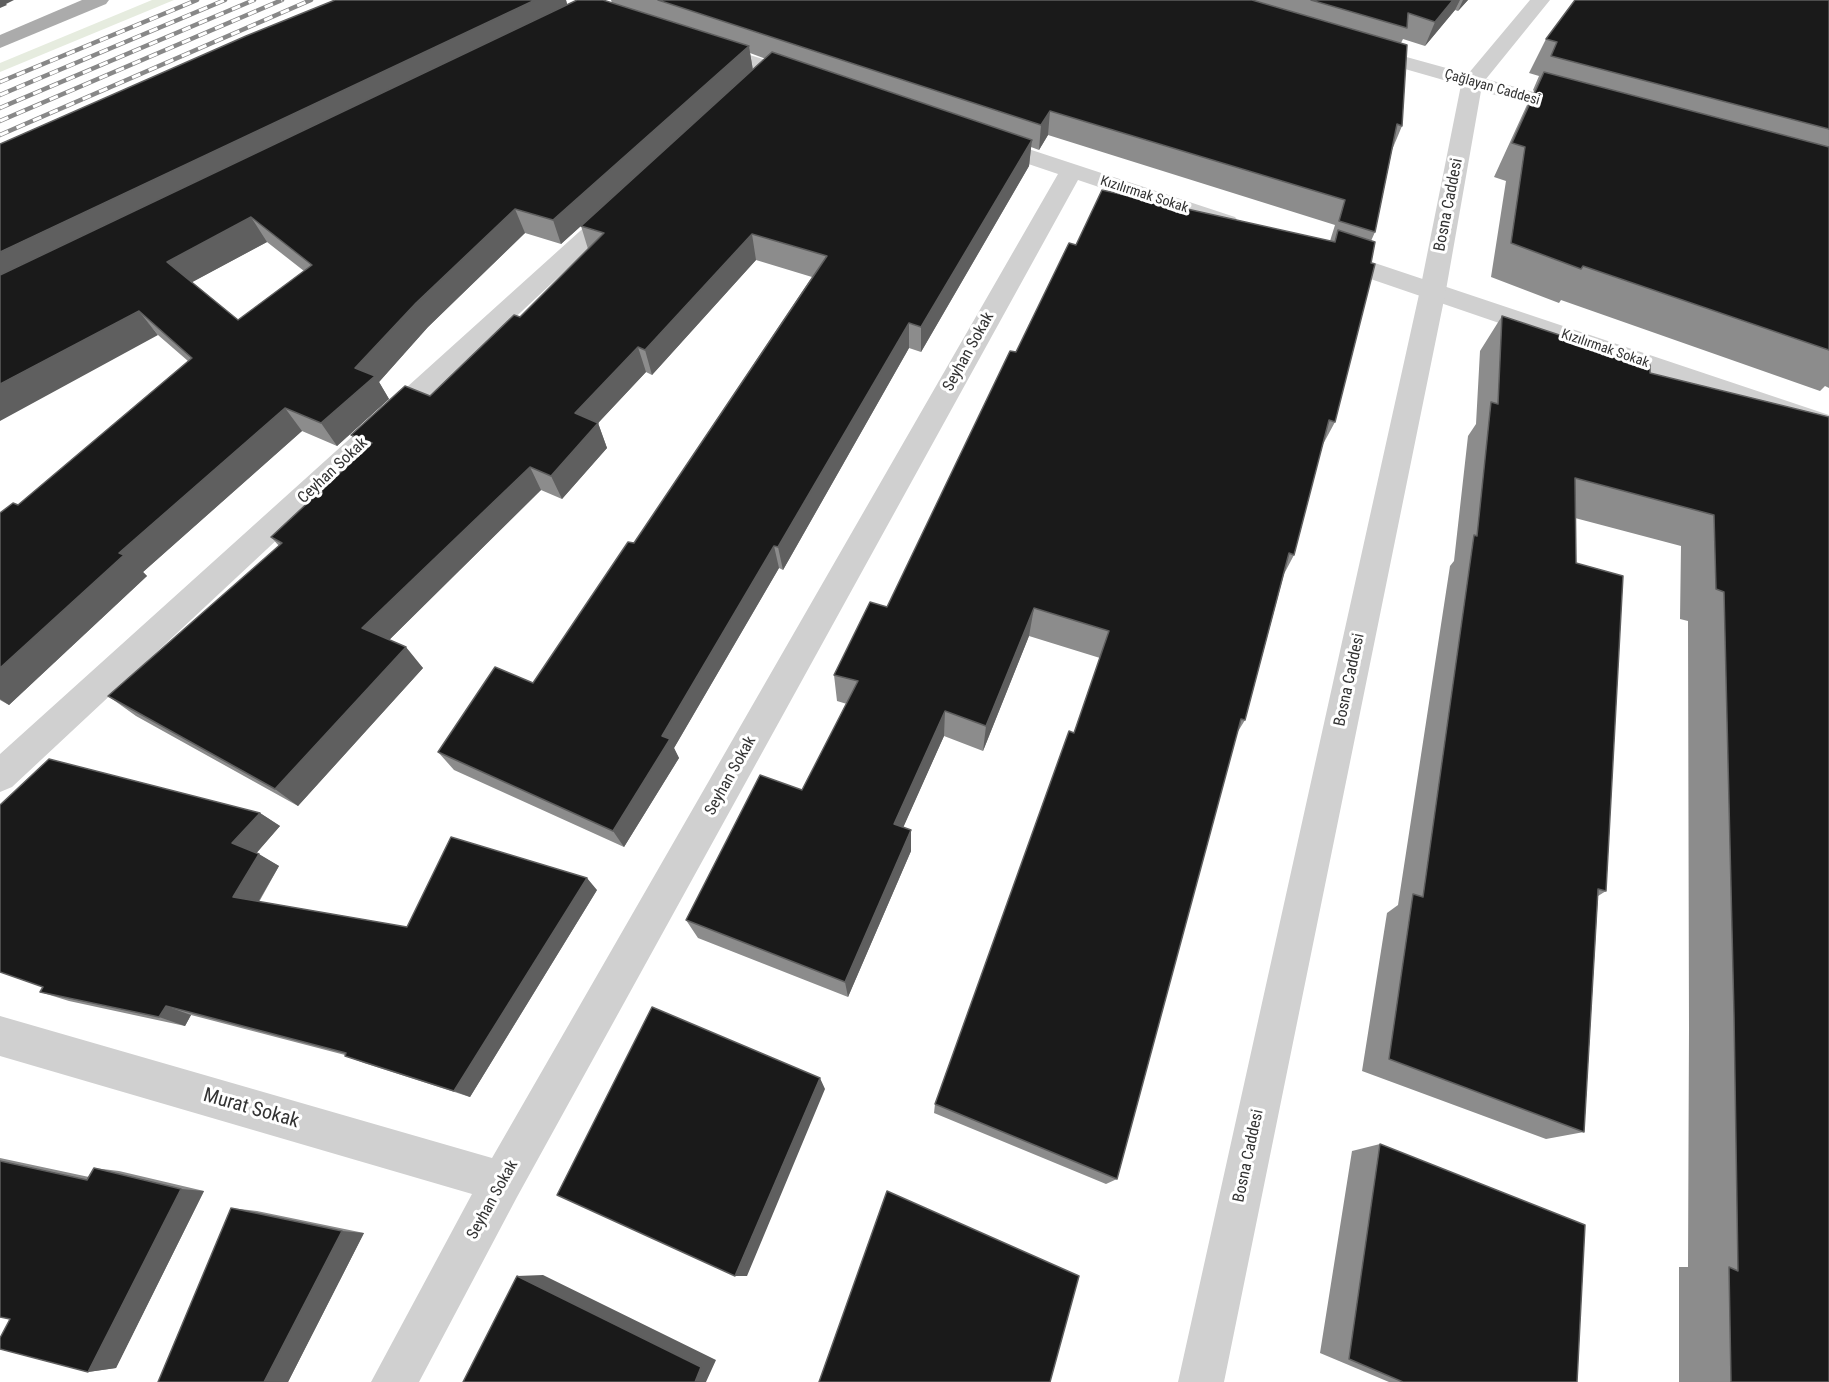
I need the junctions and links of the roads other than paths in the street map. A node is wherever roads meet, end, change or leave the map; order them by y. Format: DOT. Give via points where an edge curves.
graph roads {
  1 [pos="99,0"];
  2 [pos="1540,0"];
  3 [pos="682,39"];
  4 [pos="0,42"];
  5 [pos="1348,46"];
  6 [pos="772,68"];
  7 [pos="1472,83"];
  8 [pos="827,87"];
  9 [pos="745,92"];
  10 [pos="1587,114"];
  11 [pos="971,137"];
  12 [pos="1071,171"];
  13 [pos="640,189"];
  14 [pos="1252,230"];
  15 [pos="1308,249"];
  16 [pos="1432,290"];
  17 [pos="1829,426"];
  18 [pos="0,776"];
  19 [pos="0,1036"];
  20 [pos="502,1182"];
  21 [pos="394,1382"];
  22 [pos="1201,1382"];
  1 -- 4 [label="main road"];
  2 -- 7 [label="street, Bosna Caddesi"];
  3 -- 6 [label="street"];
  5 -- 7 [label="street, Çağlayan Caddesi"];
  6 -- 8 [label="street"];
  6 -- 9 [label="street"];
  7 -- 10 [label="street, Çağlayan Caddesi"];
  7 -- 16 [label="street, Bosna Caddesi"];
  11 -- 12 [label="street, Kızılırmak Sokak"];
  12 -- 14 [label="street, Kızılırmak Sokak"];
  12 -- 20 [label="street, Seyhan Sokak"];
  13 -- 18 [label="street, Ceyhan Sokak"];
  15 -- 16 [label="street, Kızılırmak Sokak"];
  16 -- 17 [label="street, Kızılırmak Sokak"];
  16 -- 22 [label="street, Bosna Caddesi"];
  19 -- 20 [label="street, Murat Sokak"];
  20 -- 21 [label="street, Seyhan Sokak"];
}
